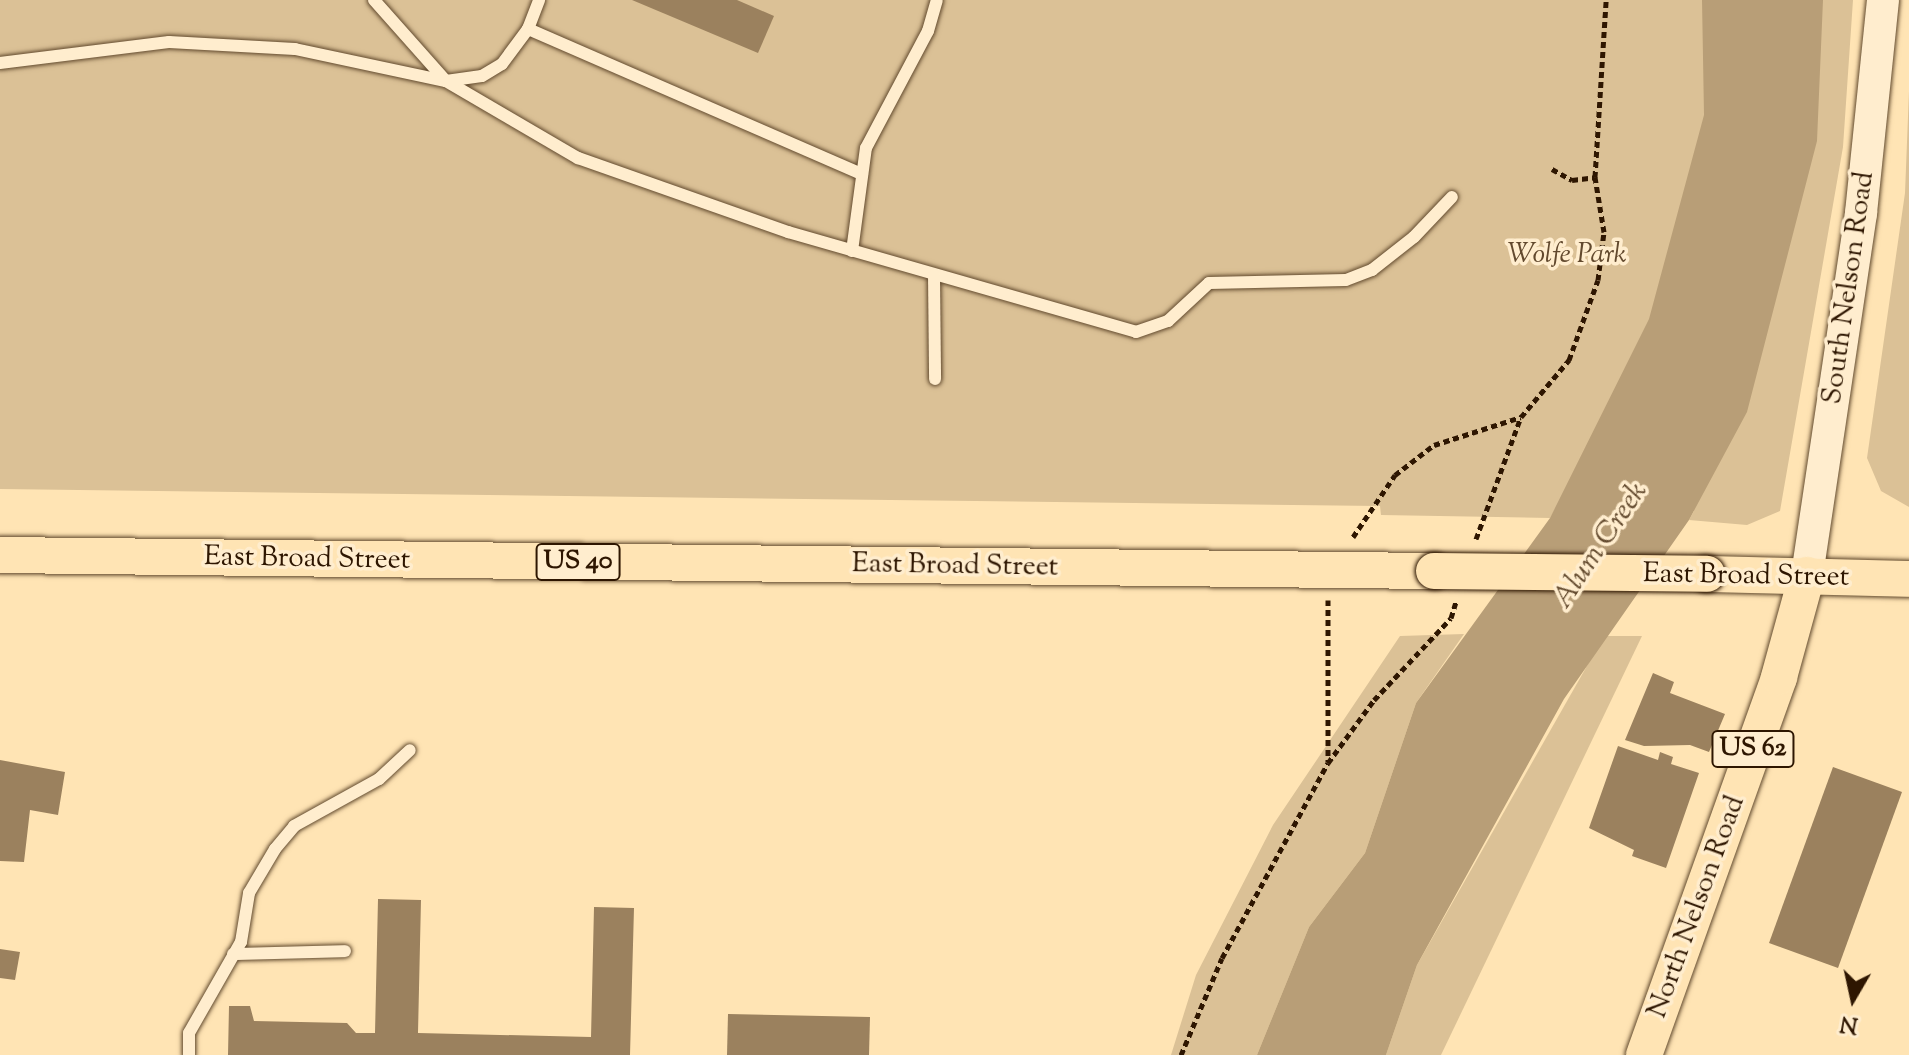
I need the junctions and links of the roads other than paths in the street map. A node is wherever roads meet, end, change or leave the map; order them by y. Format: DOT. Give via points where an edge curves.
graph roads {
  1 [pos="374,0"];
  2 [pos="539,0"];
  3 [pos="937,0"];
  4 [pos="1883,0"];
  5 [pos="528,29"];
  6 [pos="0,63"];
  7 [pos="446,81"];
  8 [pos="862,174"];
  9 [pos="1452,197"];
  10 [pos="852,251"];
  11 [pos="934,276"];
  12 [pos="935,379"];
  13 [pos="0,555"];
  14 [pos="1807,575"];
  15 [pos="1909,579"];
  16 [pos="410,750"];
  17 [pos="345,951"];
  18 [pos="233,954"];
  19 [pos="189,1055"];
  20 [pos="1644,1055"];
  1 -- 7 [label="lane"];
  2 -- 5 [label="lane"];
  3 -- 8 [label="lane" via="928,31 866,148"];
  4 -- 14 [label="main road, South Nelson Road" via="1861,213"];
  5 -- 7 [label="lane" via="502,64 482,76"];
  5 -- 8 [label="lane"];
  6 -- 7 [label="lane" via="169,42 295,49"];
  7 -- 10 [label="lane" via="578,158"];
  8 -- 10 [label="lane"];
  9 -- 11 [label="lane" via="1372,270 1346,280 1209,283 1168,321 1136,332"];
  10 -- 11 [label="lane"];
  11 -- 12 [label="lane"];
  13 -- 14 [label="main road, East Broad Street / US 40, bridge"];
  14 -- 15 [label="main road, East Broad Street / US 40"];
  14 -- 20 [label="main road, North Nelson Road / US 62" via="1779,677"];
  16 -- 18 [label="lane" via="379,779 294,826 249,893 241,942"];
  17 -- 18 [label="lane"];
  18 -- 19 [label="lane" via="189,1033"];
}
